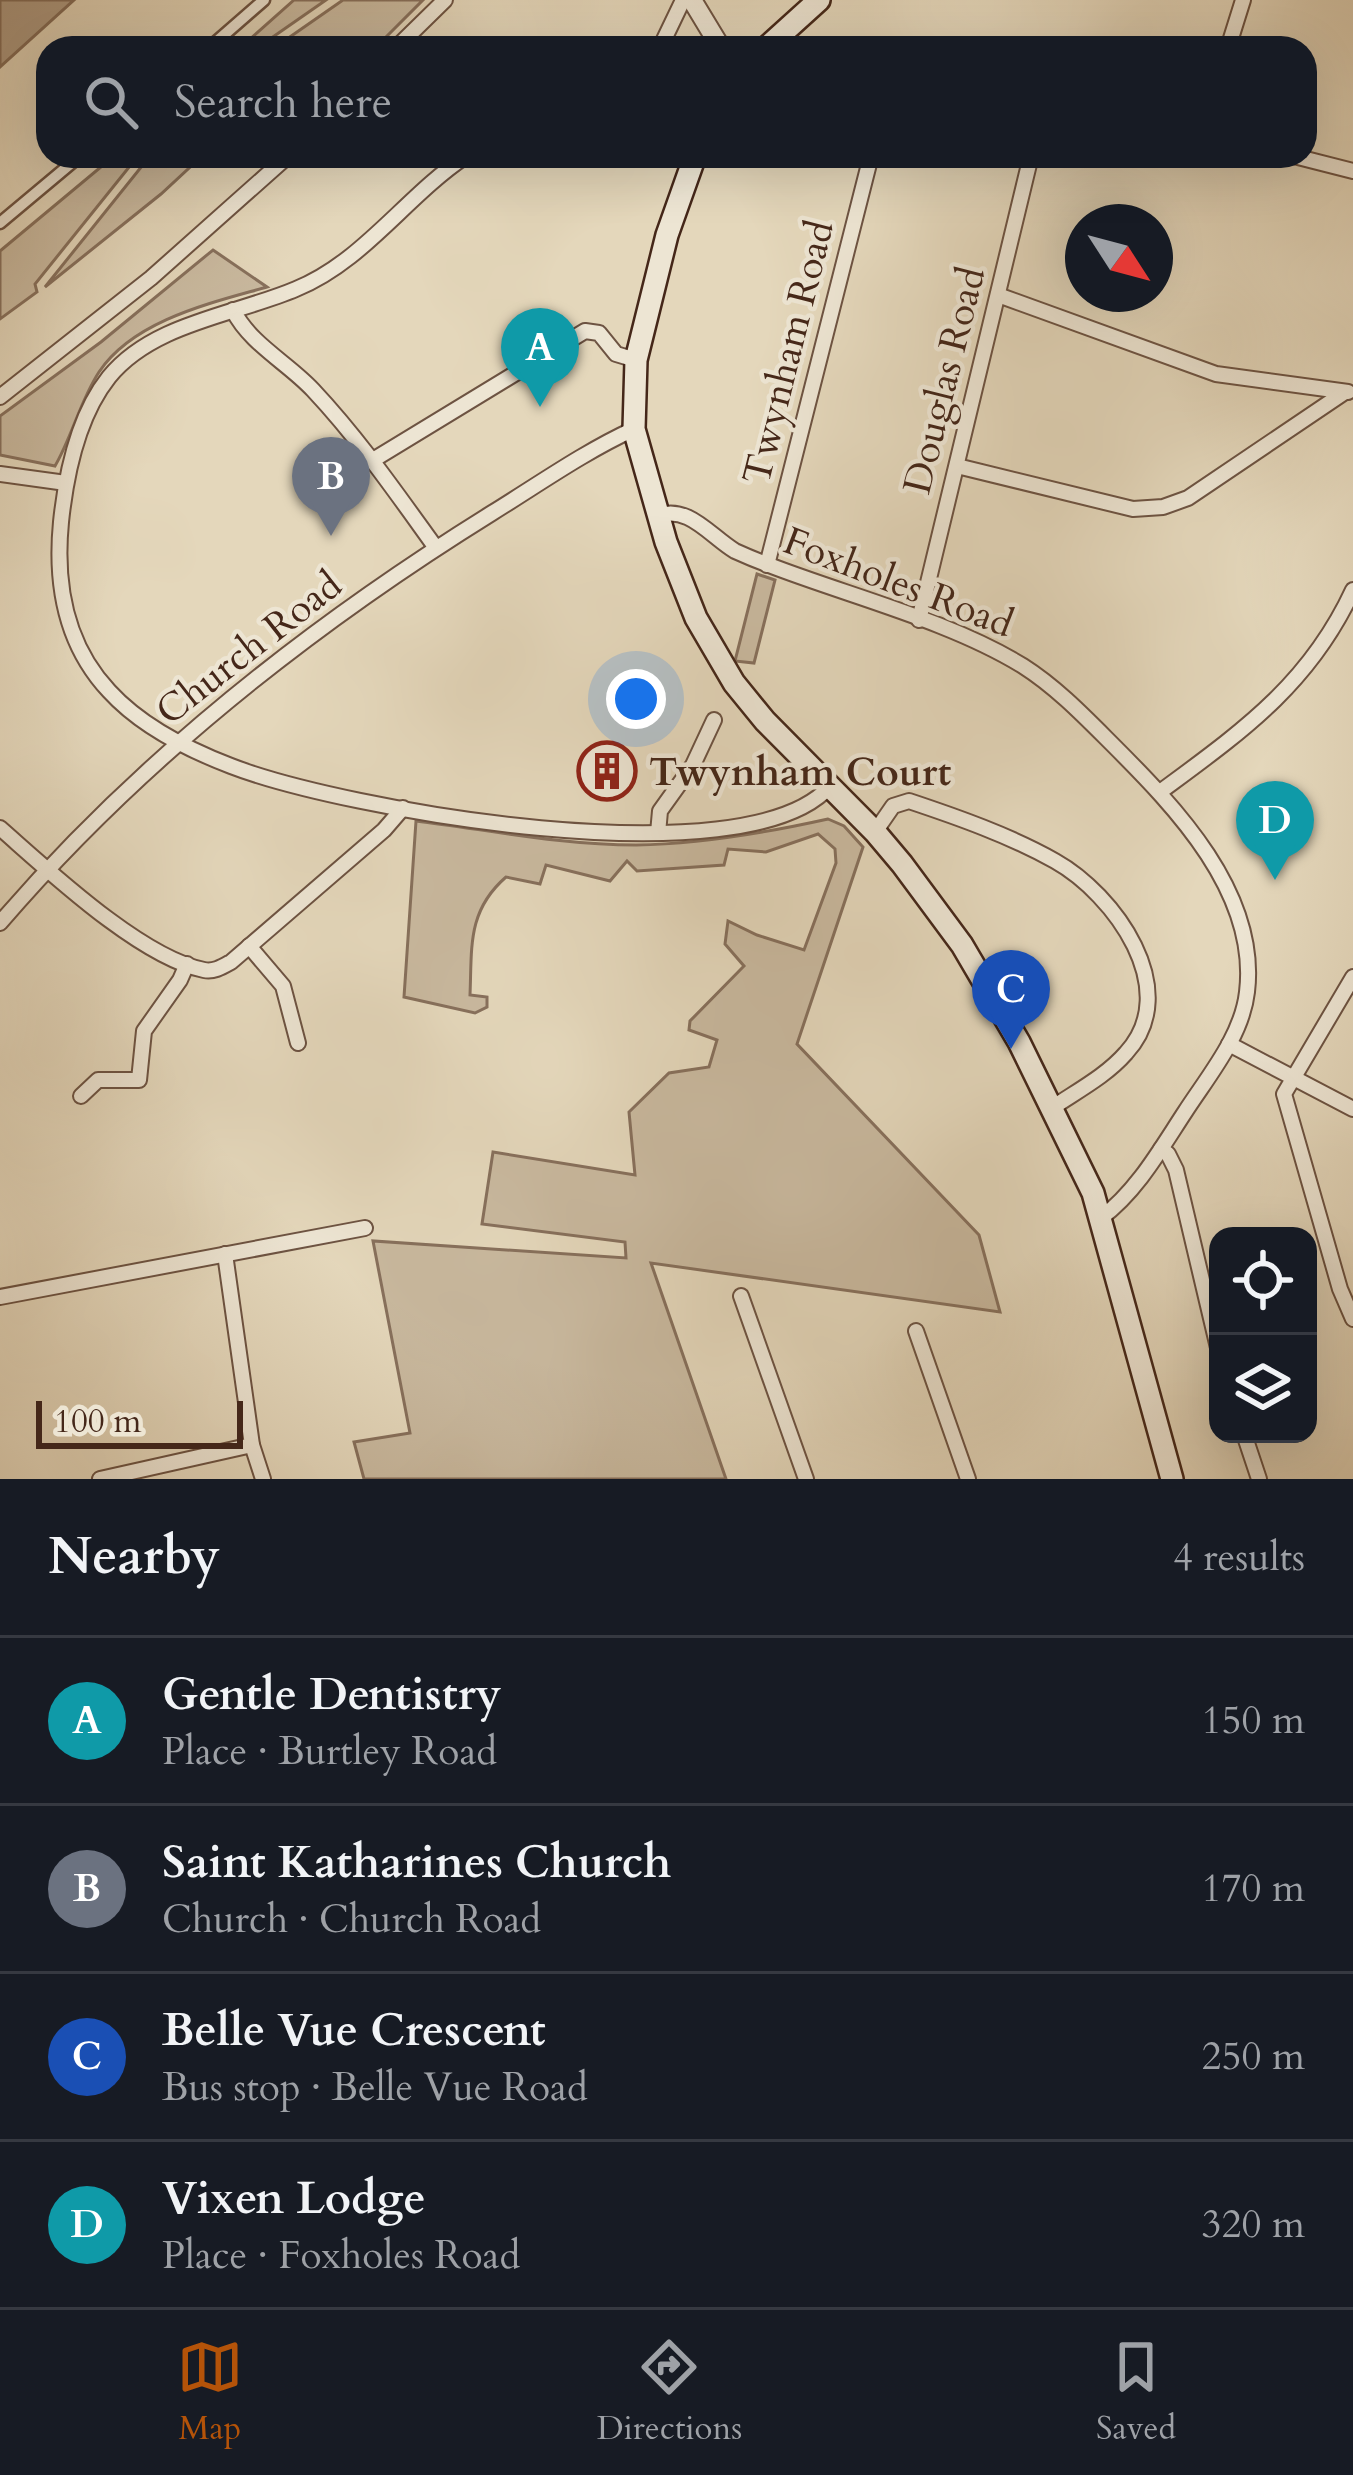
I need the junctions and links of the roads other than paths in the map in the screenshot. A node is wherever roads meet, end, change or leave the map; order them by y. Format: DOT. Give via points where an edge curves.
graph roads {
  1 [pos="264,0"];
  2 [pos="445,0"];
  3 [pos="687,0"];
  4 [pos="819,0"];
  5 [pos="1243,0"];
  6 [pos="223,36"];
  7 [pos="408,36"];
  8 [pos="667,36"];
  9 [pos="712,36"];
  10 [pos="779,36"];
  11 [pos="1232,36"];
  12 [pos="1317,162"];
  13 [pos="66,168"];
  14 [pos="275,168"];
  15 [pos="452,168"];
  16 [pos="691,168"];
  17 [pos="868,168"];
  18 [pos="1027,168"];
  19 [pos="1353,171"];
  20 [pos="0,223"];
  21 [pos="998,295"];
  22 [pos="233,310"];
  23 [pos="636,361"];
  24 [pos="1349,392"];
  25 [pos="0,397"];
  26 [pos="634,429"];
  27 [pos="373,460"];
  28 [pos="957,466"];
  29 [pos="0,473"];
  30 [pos="66,483"];
  31 [pos="657,516"];
  32 [pos="436,548"];
  33 [pos="767,565"];
  34 [pos="1353,590"];
  35 [pos="919,620"];
  36 [pos="714,720"];
  37 [pos="178,742"];
  38 [pos="830,786"];
  39 [pos="1160,792"];
  40 [pos="403,808"];
  41 [pos="0,828"];
  42 [pos="875,832"];
  43 [pos="658,833"];
  44 [pos="46,869"];
  45 [pos="0,923"];
  46 [pos="249,946"];
  47 [pos="188,964"];
  48 [pos="1353,977"];
  49 [pos="298,1043"];
  50 [pos="1229,1044"];
  51 [pos="1293,1076"];
  52 [pos="82,1096"];
  53 [pos="1052,1108"];
  54 [pos="1353,1109"];
  55 [pos="1161,1149"];
  56 [pos="1101,1219"];
  57 [pos="365,1228"];
  58 [pos="225,1254"];
  59 [pos="741,1295"];
  60 [pos="0,1297"];
  61 [pos="1353,1319"];
  62 [pos="916,1330"];
  63 [pos="1215,1335"];
  64 [pos="1247,1443"];
  65 [pos="252,1445"];
  66 [pos="100,1479"];
  67 [pos="262,1479"];
  68 [pos="806,1479"];
  69 [pos="968,1479"];
  70 [pos="1172,1479"];
  71 [pos="1259,1479"];
  1 -- 6 [label="street"];
  2 -- 7 [label="street"];
  3 -- 8 [label="street"];
  3 -- 9 [label="street"];
  4 -- 10 [label="main road"];
  5 -- 11 [label="street"];
  12 -- 19 [label="street"];
  13 -- 20 [label="street"];
  14 -- 25 [label="street"];
  15 -- 22 [label="street" via="329,273"];
  16 -- 23 [label="main road"];
  17 -- 33 [label="street, Twynham Road"];
  18 -- 21 [label="street, Douglas Road"];
  21 -- 24 [label="street" via="1216,374"];
  21 -- 28 [label="street, Douglas Road"];
  22 -- 27 [label="street"];
  22 -- 30 [label="street" via="123,362 91,406"];
  23 -- 26 [label="main road"];
  23 -- 27 [label="street" via="585,331"];
  24 -- 28 [label="street" via="1163,507 1132,508"];
  26 -- 31 [label="main road"];
  26 -- 32 [label="street, Church Road"];
  27 -- 32 [label="street"];
  28 -- 35 [label="street, Douglas Road"];
  29 -- 30 [label="street"];
  30 -- 37 [label="street" via="60,588 76,641 111,693"];
  31 -- 33 [label="street, Foxholes Road" via="688,516"];
  31 -- 38 [label="main road" via="718,659"];
  32 -- 37 [label="street, Church Road"];
  33 -- 35 [label="street, Foxholes Road"];
  34 -- 39 [label="street" via="1280,698"];
  35 -- 39 [label="street, Foxholes Road" via="1041,678"];
  36 -- 43 [label="street" via="660,811"];
  37 -- 40 [label="street" via="269,779"];
  37 -- 44 [label="street, Church Road"];
  38 -- 42 [label="main road"];
  38 -- 43 [label="street" via="792,814"];
  39 -- 50 [label="street, Foxholes Road" via="1217,874 1244,938 1248,991"];
  40 -- 43 [label="street" via="563,830"];
  40 -- 46 [label="street"];
  41 -- 44 [label="street"];
  42 -- 53 [label="main road" via="962,945"];
  42 -- 53 [label="street" via="893,806 909,802 1038,852 1082,879 1128,934 1148,982 1139,1036"];
  44 -- 45 [label="street, Church Road"];
  44 -- 47 [label="street" via="140,940"];
  46 -- 47 [label="street" via="217,970"];
  46 -- 49 [label="street" via="283,986"];
  47 -- 52 [label="street" via="143,1031 139,1080 98,1079"];
  48 -- 51 [label="street"];
  50 -- 51 [label="street"];
  50 -- 55 [label="street, Foxholes Road"];
  51 -- 54 [label="street"];
  51 -- 61 [label="street" via="1284,1094"];
  53 -- 56 [label="main road"];
  55 -- 56 [label="street, Foxholes Road"];
  55 -- 63 [label="street" via="1176,1170"];
  56 -- 70 [label="main road"];
  57 -- 58 [label="street"];
  58 -- 60 [label="street"];
  58 -- 65 [label="street"];
  59 -- 68 [label="street"];
  62 -- 69 [label="street"];
  64 -- 71 [label="street"];
  65 -- 66 [label="street"];
  65 -- 67 [label="street"];
}
